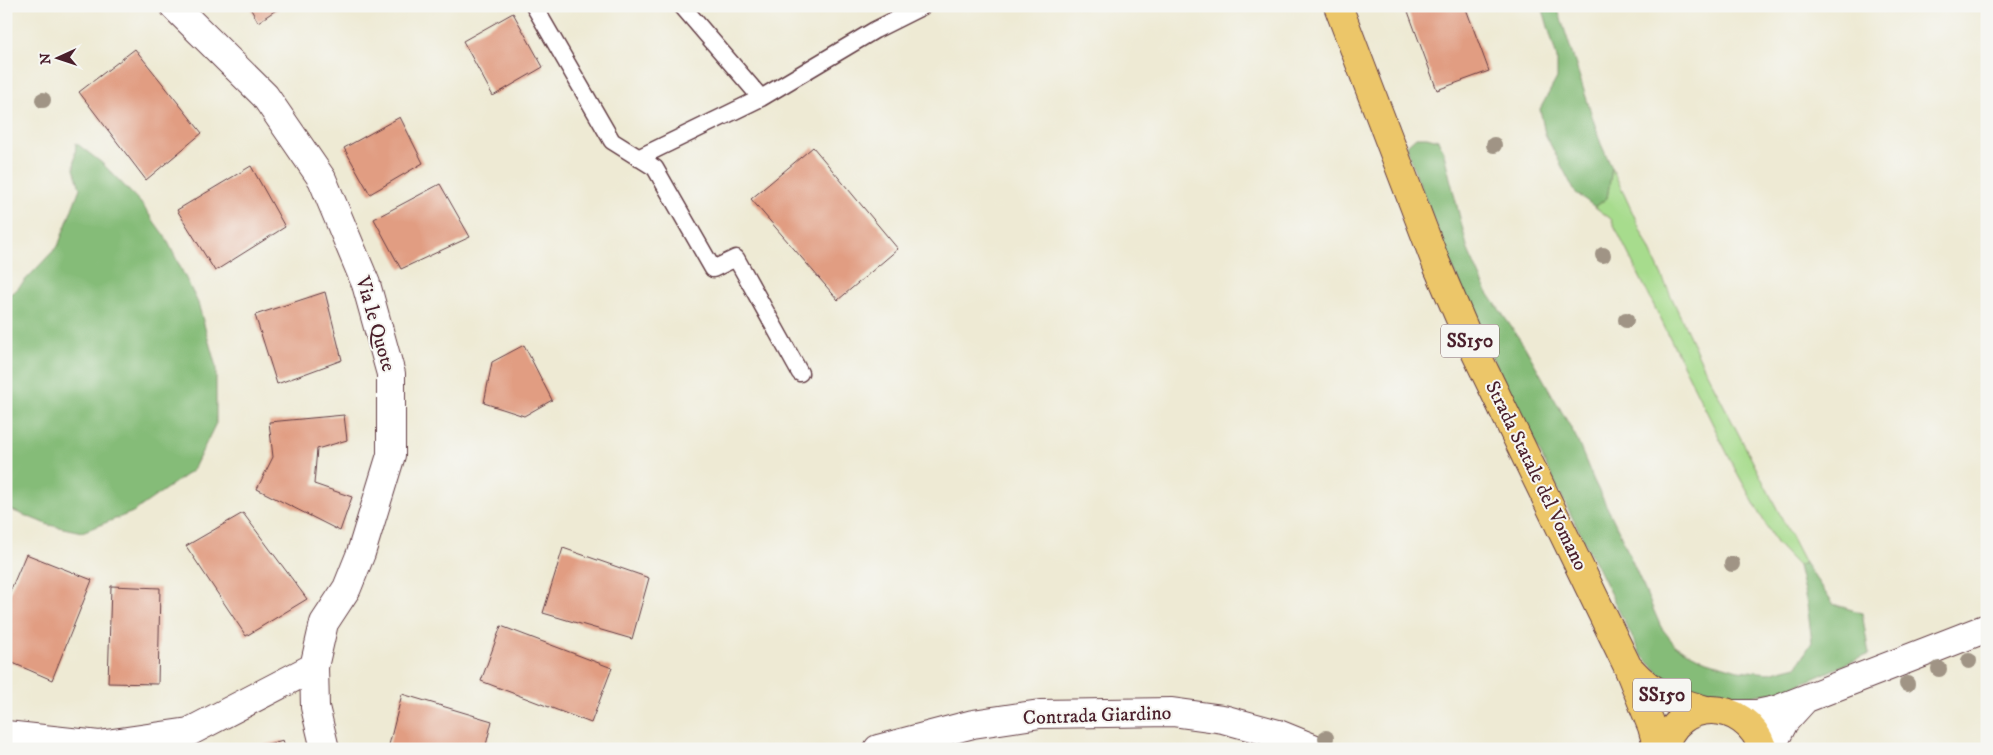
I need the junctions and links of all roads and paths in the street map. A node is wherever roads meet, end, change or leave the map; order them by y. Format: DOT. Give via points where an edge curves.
graph roads {
  1 [pos="174,6"];
  2 [pos="534,6"];
  3 [pos="682,6"];
  4 [pos="923,6"];
  5 [pos="1338,6"];
  6 [pos="761,98"];
  7 [pos="638,158"];
  8 [pos="800,373"];
  9 [pos="1987,628"];
  10 [pos="1627,665"];
  11 [pos="314,667"];
  12 [pos="1804,700"];
  13 [pos="1706,710"];
  14 [pos="1735,714"];
  15 [pos="6,735"];
  16 [pos="325,749"];
  17 [pos="878,749"];
  18 [pos="1315,749"];
  19 [pos="1658,749"];
  20 [pos="1664,749"];
  21 [pos="1762,749"];
  22 [pos="1770,749"];
  1 -- 11 [label="street, Via le Quote" via="265,96 322,178 366,284 390,374 391,455 361,553 347,588 324,623"];
  2 -- 7 [label="lane" via="612,141"];
  3 -- 6 [label="lane"];
  4 -- 6 [label="lane" via="875,30"];
  5 -- 10 [label="main road, Strada Statale del Vomano / SS150" via="1409,195 1467,335"];
  6 -- 7 [label="lane"];
  7 -- 8 [label="lane" via="654,168 713,269 736,258"];
  9 -- 12 [label="street"];
  10 -- 13 [label="main road, Strada Statale del Vomano / SS150" via="1652,691"];
  10 -- 19 [label="main road, Strada Statale del Vomano / SS150"];
  11 -- 15 [label="street" via="189,732 99,745"];
  11 -- 16 [label="street, Via le Quote" via="315,707"];
  12 -- 14 [label="street" via="1767,712"];
  12 -- 22 [label="street" via="1784,722"];
  13 -- 14 [label="main road, Strada Statale del Vomano"];
  13 -- 20 [label="main road" via="1680,722 1670,733"];
  14 -- 21 [label="main road" via="1756,734"];
  17 -- 18 [label="street, Contrada Giardino" via="973,724 1040,714 1172,712 1223,719 1278,734"];
}
